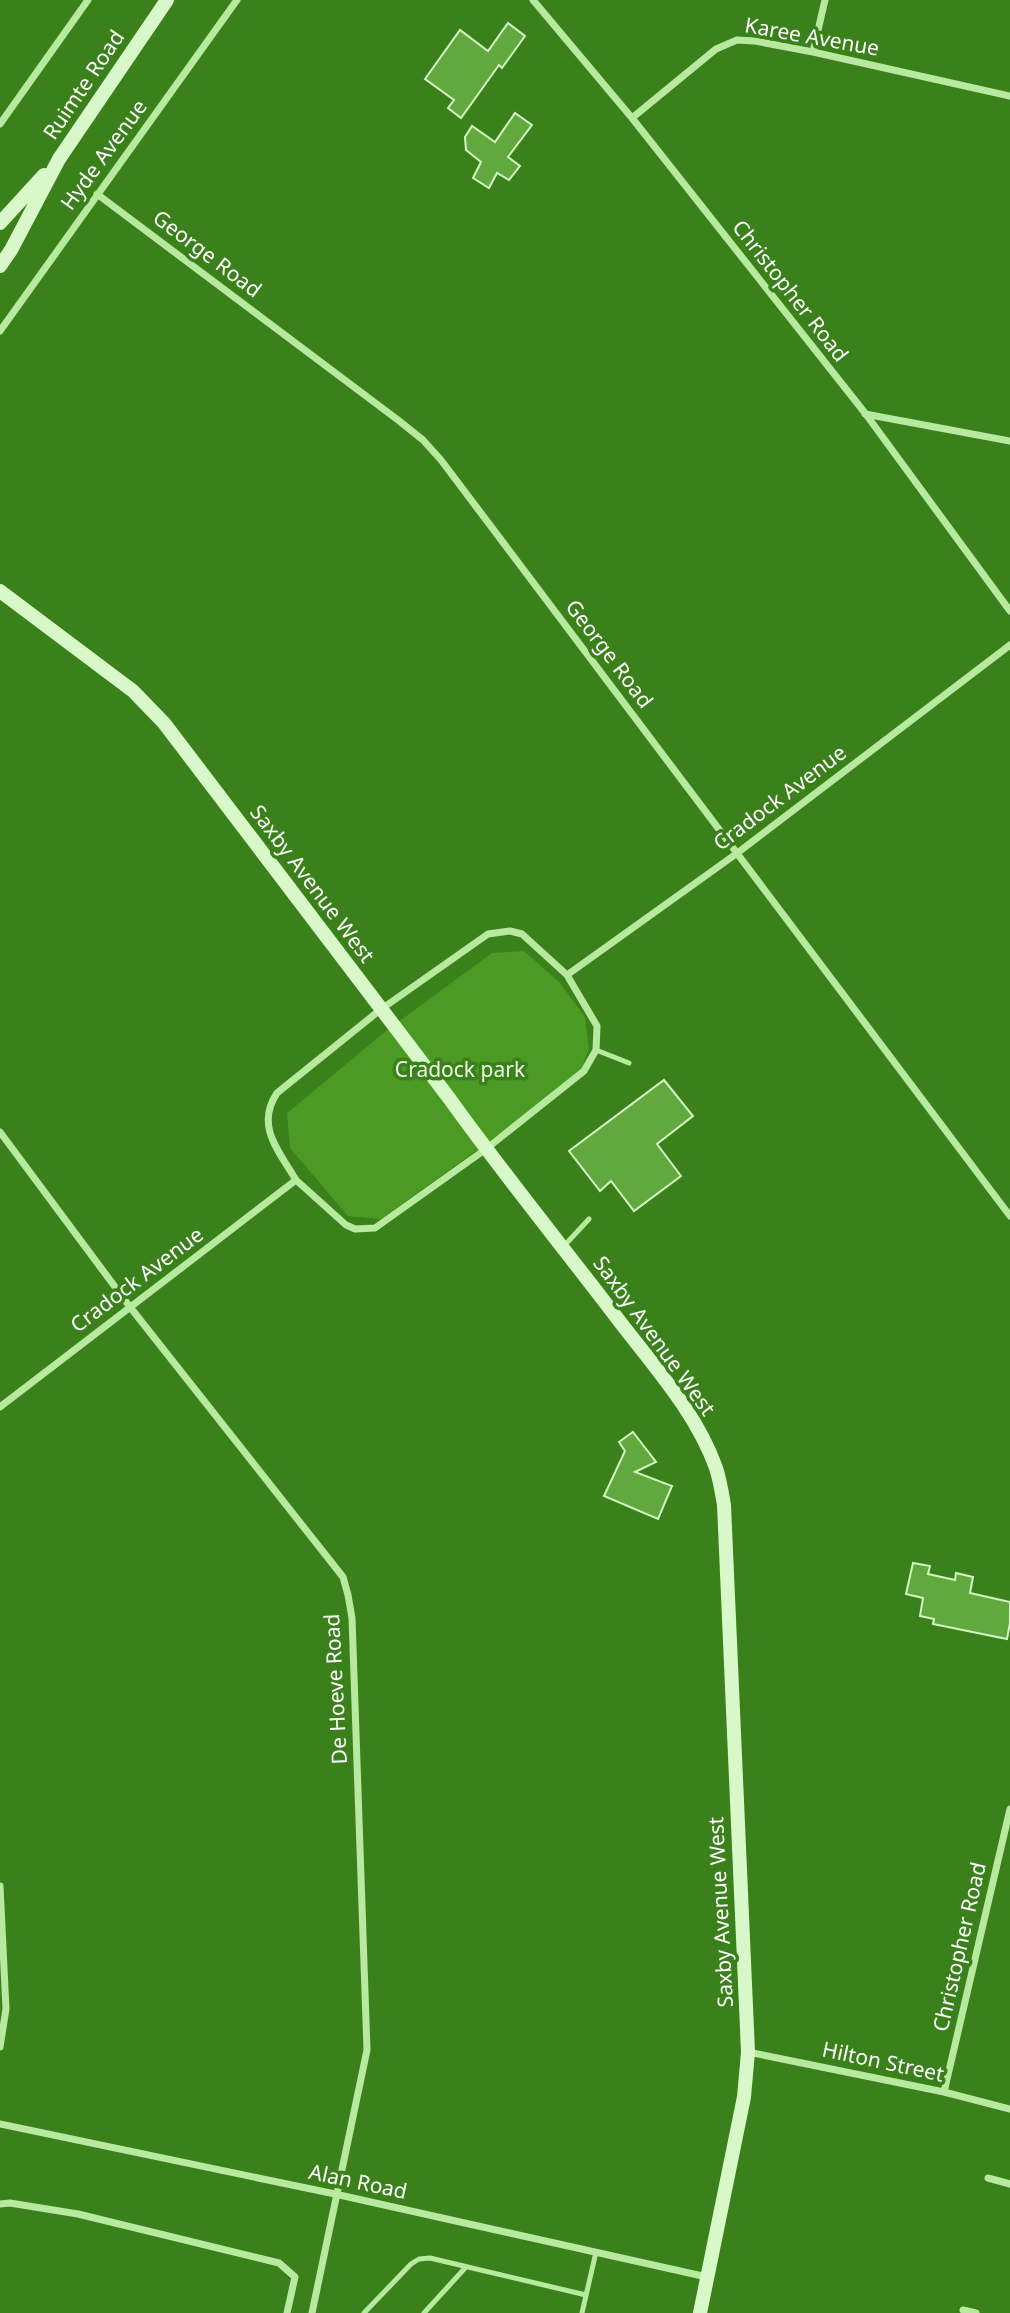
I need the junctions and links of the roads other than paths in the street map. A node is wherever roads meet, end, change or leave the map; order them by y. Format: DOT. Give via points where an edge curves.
graph roads {
  1 [pos="88,0"];
  2 [pos="167,0"];
  3 [pos="237,0"];
  4 [pos="533,0"];
  5 [pos="825,0"];
  6 [pos="813,52"];
  7 [pos="1010,96"];
  8 [pos="632,118"];
  9 [pos="0,124"];
  10 [pos="59,159"];
  11 [pos="97,194"];
  12 [pos="0,223"];
  13 [pos="0,266"];
  14 [pos="0,331"];
  15 [pos="865,413"];
  16 [pos="1010,441"];
  17 [pos="0,591"];
  18 [pos="1010,611"];
  19 [pos="1010,645"];
  20 [pos="736,854"];
  21 [pos="567,975"];
  22 [pos="380,1010"];
  23 [pos="596,1051"];
  24 [pos="629,1063"];
  25 [pos="0,1132"];
  26 [pos="486,1149"];
  27 [pos="296,1180"];
  28 [pos="1010,1216"];
  29 [pos="589,1219"];
  30 [pos="563,1247"];
  31 [pos="130,1307"];
  32 [pos="0,1407"];
  33 [pos="1010,1809"];
  34 [pos="0,1886"];
  35 [pos="0,2047"];
  36 [pos="748,2052"];
  37 [pos="944,2092"];
  38 [pos="1010,2109"];
  39 [pos="0,2124"];
  40 [pos="988,2178"];
  41 [pos="1010,2184"];
  42 [pos="335,2194"];
  43 [pos="0,2204"];
  44 [pos="596,2252"];
  45 [pos="466,2267"];
  46 [pos="708,2277"];
  47 [pos="586,2295"];
  48 [pos="963,2310"];
  49 [pos="287,2313"];
  50 [pos="313,2313"];
  51 [pos="364,2313"];
  52 [pos="424,2313"];
  53 [pos="582,2313"];
  54 [pos="700,2313"];
  55 [pos="975,2313"];
  1 -- 9 [label="street"];
  2 -- 10 [label="street, Ruimte Road"];
  3 -- 11 [label="street, Hyde Avenue"];
  4 -- 8 [label="street, Christopher Road"];
  5 -- 6 [label="street"];
  6 -- 7 [label="street, Karee Avenue"];
  6 -- 8 [label="street, Karee Avenue" via="731,41"];
  8 -- 15 [label="street, Christopher Road"];
  10 -- 12 [label="street, Ruimte Road"];
  10 -- 13 [label="street, Ruimte Road"];
  11 -- 14 [label="street, Hyde Avenue"];
  11 -- 20 [label="street, George Road" via="423,440 455,476"];
  15 -- 16 [label="street"];
  15 -- 18 [label="street, Christopher Road"];
  17 -- 22 [label="street, Saxby Avenue West" via="149,706"];
  19 -- 20 [label="street, Cradock Avenue"];
  20 -- 21 [label="street, Cradock Avenue"];
  20 -- 28 [label="street, George Road"];
  21 -- 22 [label="street" via="522,934 498,931 477,940"];
  21 -- 23 [label="street" via="597,1026"];
  22 -- 26 [label="street, Saxby Avenue West"];
  22 -- 27 [label="street" via="277,1093 269,1105 270,1136"];
  23 -- 24 [label="lane"];
  23 -- 26 [label="street" via="584,1071"];
  25 -- 31 [label="street, De Hoeve Road"];
  26 -- 27 [label="street" via="375,1228 346,1225"];
  26 -- 30 [label="street, Saxby Avenue West"];
  27 -- 31 [label="street, Cradock Avenue"];
  29 -- 30 [label="lane"];
  30 -- 36 [label="street, Saxby Avenue West" via="680,1401 718,1472 724,1505"];
  31 -- 32 [label="street, Cradock Avenue"];
  31 -- 42 [label="street, De Hoeve Road" via="343,1577 348,1595 367,2035 366,2065"];
  33 -- 37 [label="street, Christopher Road"];
  34 -- 35 [label="street" via="6,2009"];
  36 -- 37 [label="street, Hilton Street"];
  36 -- 46 [label="street, Saxby Avenue West" via="744,2097"];
  37 -- 38 [label="street, Hilton Street"];
  39 -- 42 [label="street, Alan Road"];
  40 -- 41 [label="street"];
  42 -- 44 [label="street, Alan Road"];
  42 -- 50 [label="street, De Hoeve Road"];
  43 -- 49 [label="street" via="78,2214 279,2263 295,2277"];
  44 -- 46 [label="street, Alan Road"];
  44 -- 47 [label="lane"];
  45 -- 47 [label="lane"];
  45 -- 51 [label="lane" via="419,2259"];
  45 -- 52 [label="lane"];
  46 -- 54 [label="street, Saxby Avenue West"];
  47 -- 53 [label="lane"];
  48 -- 55 [label="street"];
}
